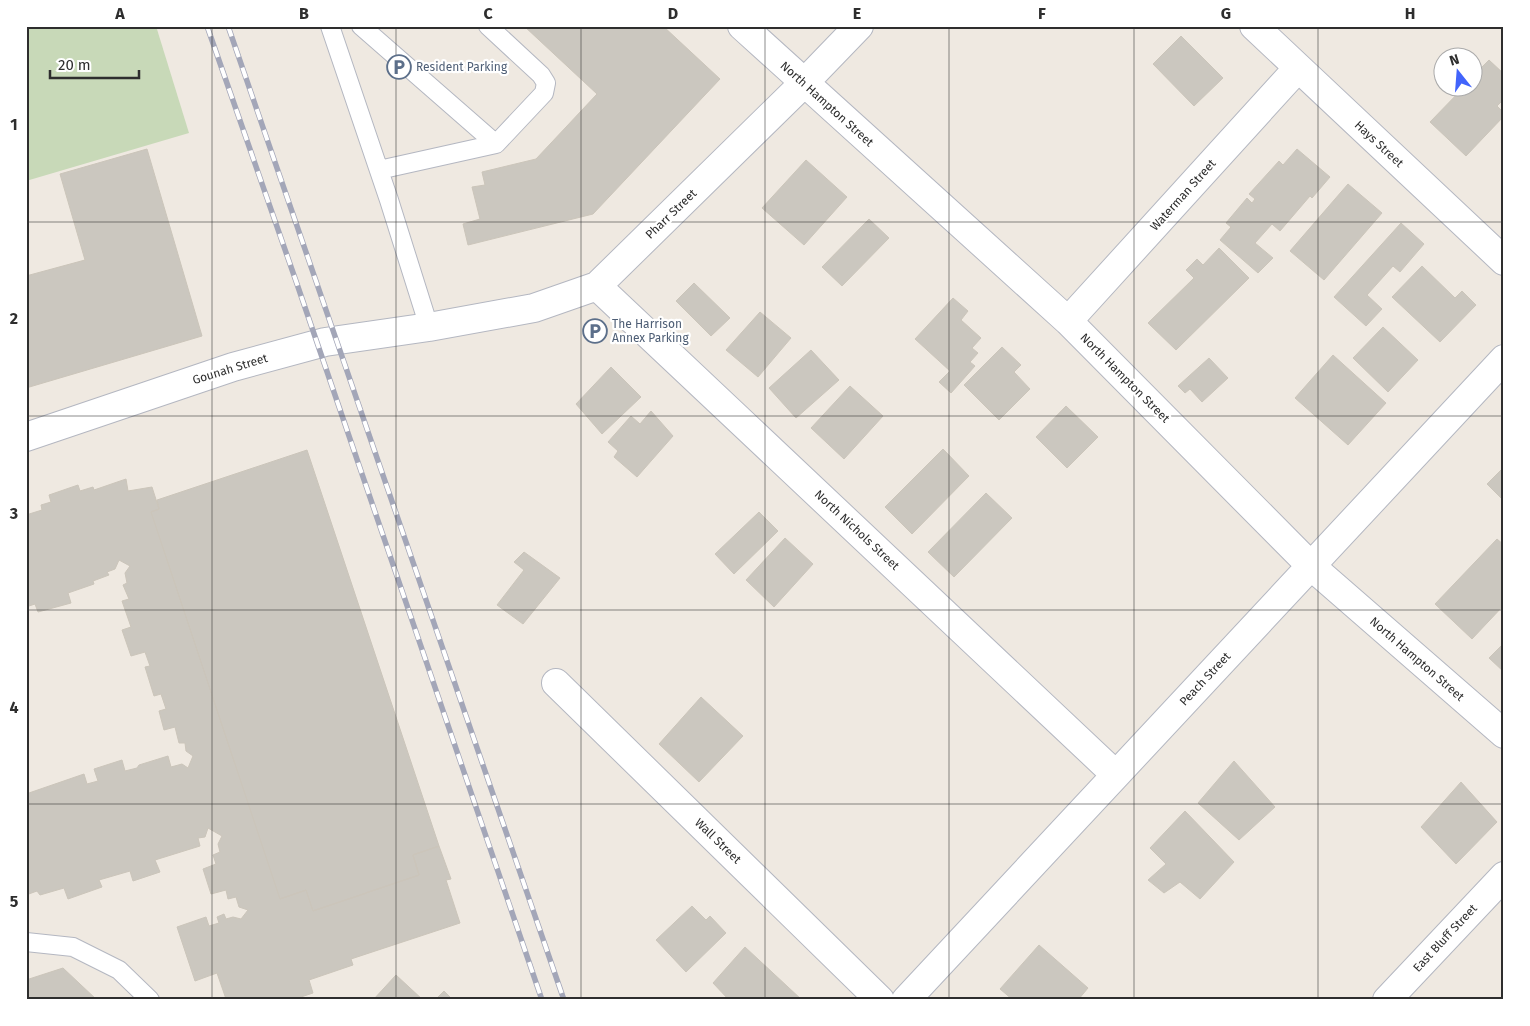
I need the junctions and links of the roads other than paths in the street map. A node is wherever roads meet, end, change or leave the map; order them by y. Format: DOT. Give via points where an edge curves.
graph roads {
  1 [pos="330,26"];
  2 [pos="361,26"];
  3 [pos="488,26"];
  4 [pos="742,26"];
  5 [pos="859,26"];
  6 [pos="1254,26"];
  7 [pos="1298,68"];
  8 [pos="804,84"];
  9 [pos="496,144"];
  10 [pos="379,170"];
  11 [pos="1504,261"];
  12 [pos="597,286"];
  13 [pos="1068,321"];
  14 [pos="434,326"];
  15 [pos="1504,359"];
  16 [pos="26,438"];
  17 [pos="1311,566"];
  18 [pos="556,683"];
  19 [pos="1504,734"];
  20 [pos="1116,774"];
  21 [pos="1504,876"];
  22 [pos="26,942"];
  23 [pos="150,1000"];
  24 [pos="880,1000"];
  25 [pos="906,1000"];
  26 [pos="1387,1000"];
  1 -- 10 [label="lane"];
  2 -- 9 [label="lane"];
  3 -- 9 [label="lane" via="541,75 546,84 544,93"];
  4 -- 8 [label="street, North Hampton Street"];
  5 -- 8 [label="street, Pharr Street"];
  6 -- 7 [label="street, Hays Street"];
  7 -- 11 [label="street, Hays Street"];
  7 -- 13 [label="street, Waterman Street"];
  8 -- 12 [label="street, Pharr Street"];
  8 -- 13 [label="street, North Hampton Street"];
  9 -- 10 [label="lane"];
  10 -- 14 [label="lane"];
  12 -- 14 [label="street, Pharr Street" via="534,308"];
  12 -- 20 [label="street, North Nichols Street"];
  13 -- 17 [label="street, North Hampton Street"];
  14 -- 16 [label="street, Gounah Street" via="325,342 233,367"];
  15 -- 17 [label="street, Peach Street"];
  17 -- 19 [label="street, North Hampton Street"];
  17 -- 20 [label="street, Peach Street"];
  18 -- 24 [label="street, Wall Street"];
  20 -- 25 [label="street, Peach Street"];
  21 -- 26 [label="street, East Bluff Street"];
  22 -- 23 [label="lane" via="73,947 118,970"];
}
